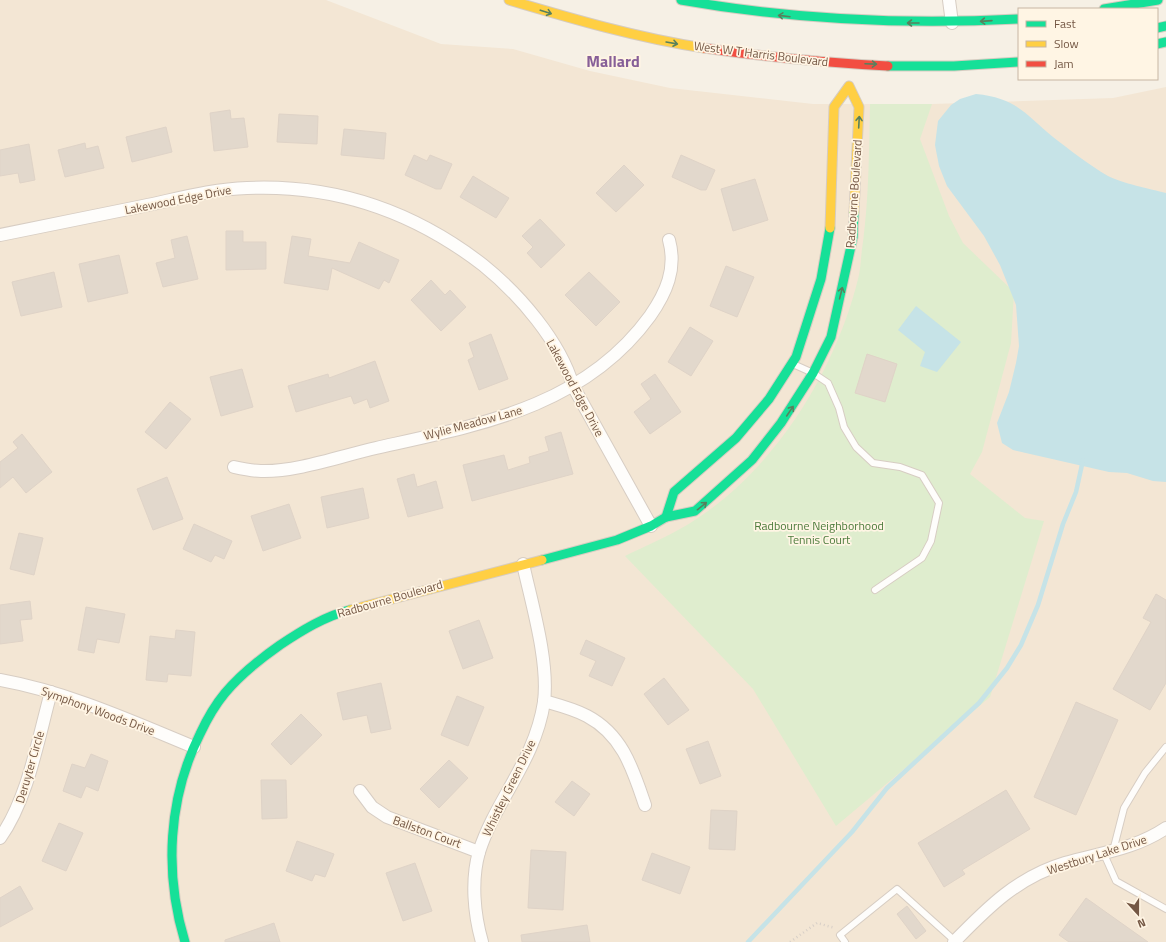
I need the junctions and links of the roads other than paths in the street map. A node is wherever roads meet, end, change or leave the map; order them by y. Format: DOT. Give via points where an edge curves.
graph roads {
  1 [pos="509,0"];
  2 [pos="681,0"];
  3 [pos="950,0"];
  4 [pos="1158,0"];
  5 [pos="1110,8"];
  6 [pos="1018,19"];
  7 [pos="952,23"];
  8 [pos="1018,58"];
  9 [pos="1018,62"];
  10 [pos="997,63"];
  11 [pos="852,64"];
  12 [pos="849,86"];
  13 [pos="0,235"];
  14 [pos="669,240"];
  15 [pos="793,364"];
  16 [pos="813,373"];
  17 [pos="573,386"];
  18 [pos="234,467"];
  19 [pos="666,517"];
  20 [pos="651,526"];
  21 [pos="524,564"];
  22 [pos="875,590"];
  23 [pos="0,680"];
  24 [pos="51,692"];
  25 [pos="544,701"];
  26 [pos="194,747"];
  27 [pos="1166,747"];
  28 [pos="360,791"];
  29 [pos="645,805"];
  30 [pos="1166,828"];
  31 [pos="0,838"];
  32 [pos="479,852"];
  33 [pos="1109,852"];
  34 [pos="1166,909"];
  35 [pos="185,942"];
  36 [pos="482,942"];
  37 [pos="845,942"];
  38 [pos="955,942"];
  1 -- 11 [label="street, West W T Harris Boulevard, one-way" via="604,28 671,43 788,59"];
  7 -- 2 [label="street, one-way" via="842,21 744,11"];
  3 -- 7 [label="street"];
  4 -- 5 [label="street"];
  6 -- 7 [label="street, one-way"];
  8 -- 10 [label="street"];
  9 -- 10 [label="street, West W T Harris Boulevard"];
  11 -- 10 [label="street, West W T Harris Boulevard, one-way"];
  11 -- 12 [label="street, Radbourne Boulevard"];
  12 -- 15 [label="street, Radbourne Boulevard" via="834,107 830,233 821,278"];
  16 -- 12 [label="street, Radbourne Boulevard, one-way" via="831,337 853,237 859,107"];
  13 -- 17 [label="street, Lakewood Edge Drive" via="208,192 246,188 302,189 371,203 434,231 492,272 530,312 551,341 570,373"];
  14 -- 17 [label="street, Wylie Meadow Lane" via="671,273 656,307 640,330 611,360"];
  15 -- 16 [label="lane"];
  15 -- 19 [label="street, Radbourne Boulevard" via="769,399 736,438 674,492"];
  19 -- 16 [label="street, Radbourne Boulevard, one-way" via="696,511 752,460 781,423"];
  16 -- 22 [label="lane" via="828,383 844,427 856,447 873,463 900,467 922,475 939,502 931,541 922,558"];
  17 -- 18 [label="street, Wylie Meadow Lane" via="513,414 390,445 262,472"];
  17 -- 20 [label="street, Lakewood Edge Drive"];
  19 -- 20 [label="street, Radbourne Boulevard"];
  20 -- 21 [label="street, Radbourne Boulevard" via="617,540"];
  21 -- 25 [label="street, Whistley Green Drive" via="543,661"];
  21 -- 26 [label="street, Radbourne Boulevard" via="344,611 300,631 257,661 235,681 208,718"];
  23 -- 24 [label="street, Symphony Woods Drive"];
  24 -- 26 [label="street, Symphony Woods Drive" via="120,716"];
  24 -- 31 [label="street, Deruyter Circle" via="20,803"];
  25 -- 29 [label="street" via="587,716 610,733 631,763"];
  25 -- 32 [label="street, Whistley Green Drive" via="531,748"];
  26 -- 35 [label="street, Radbourne Boulevard" via="178,794 171,844 177,916"];
  27 -- 33 [label="lane" via="1145,773 1124,808"];
  28 -- 32 [label="street, Ballston Court" via="372,807 387,817"];
  30 -- 33 [label="street, Westbury Lake Drive" via="1145,841"];
  32 -- 36 [label="street, Whistley Green Drive" via="475,894 478,929"];
  33 -- 34 [label="lane" via="1116,881"];
  33 -- 38 [label="street, Westbury Lake Drive" via="1065,863 1014,886 981,914"];
  37 -- 38 [label="lane" via="840,935 897,889"];
}
